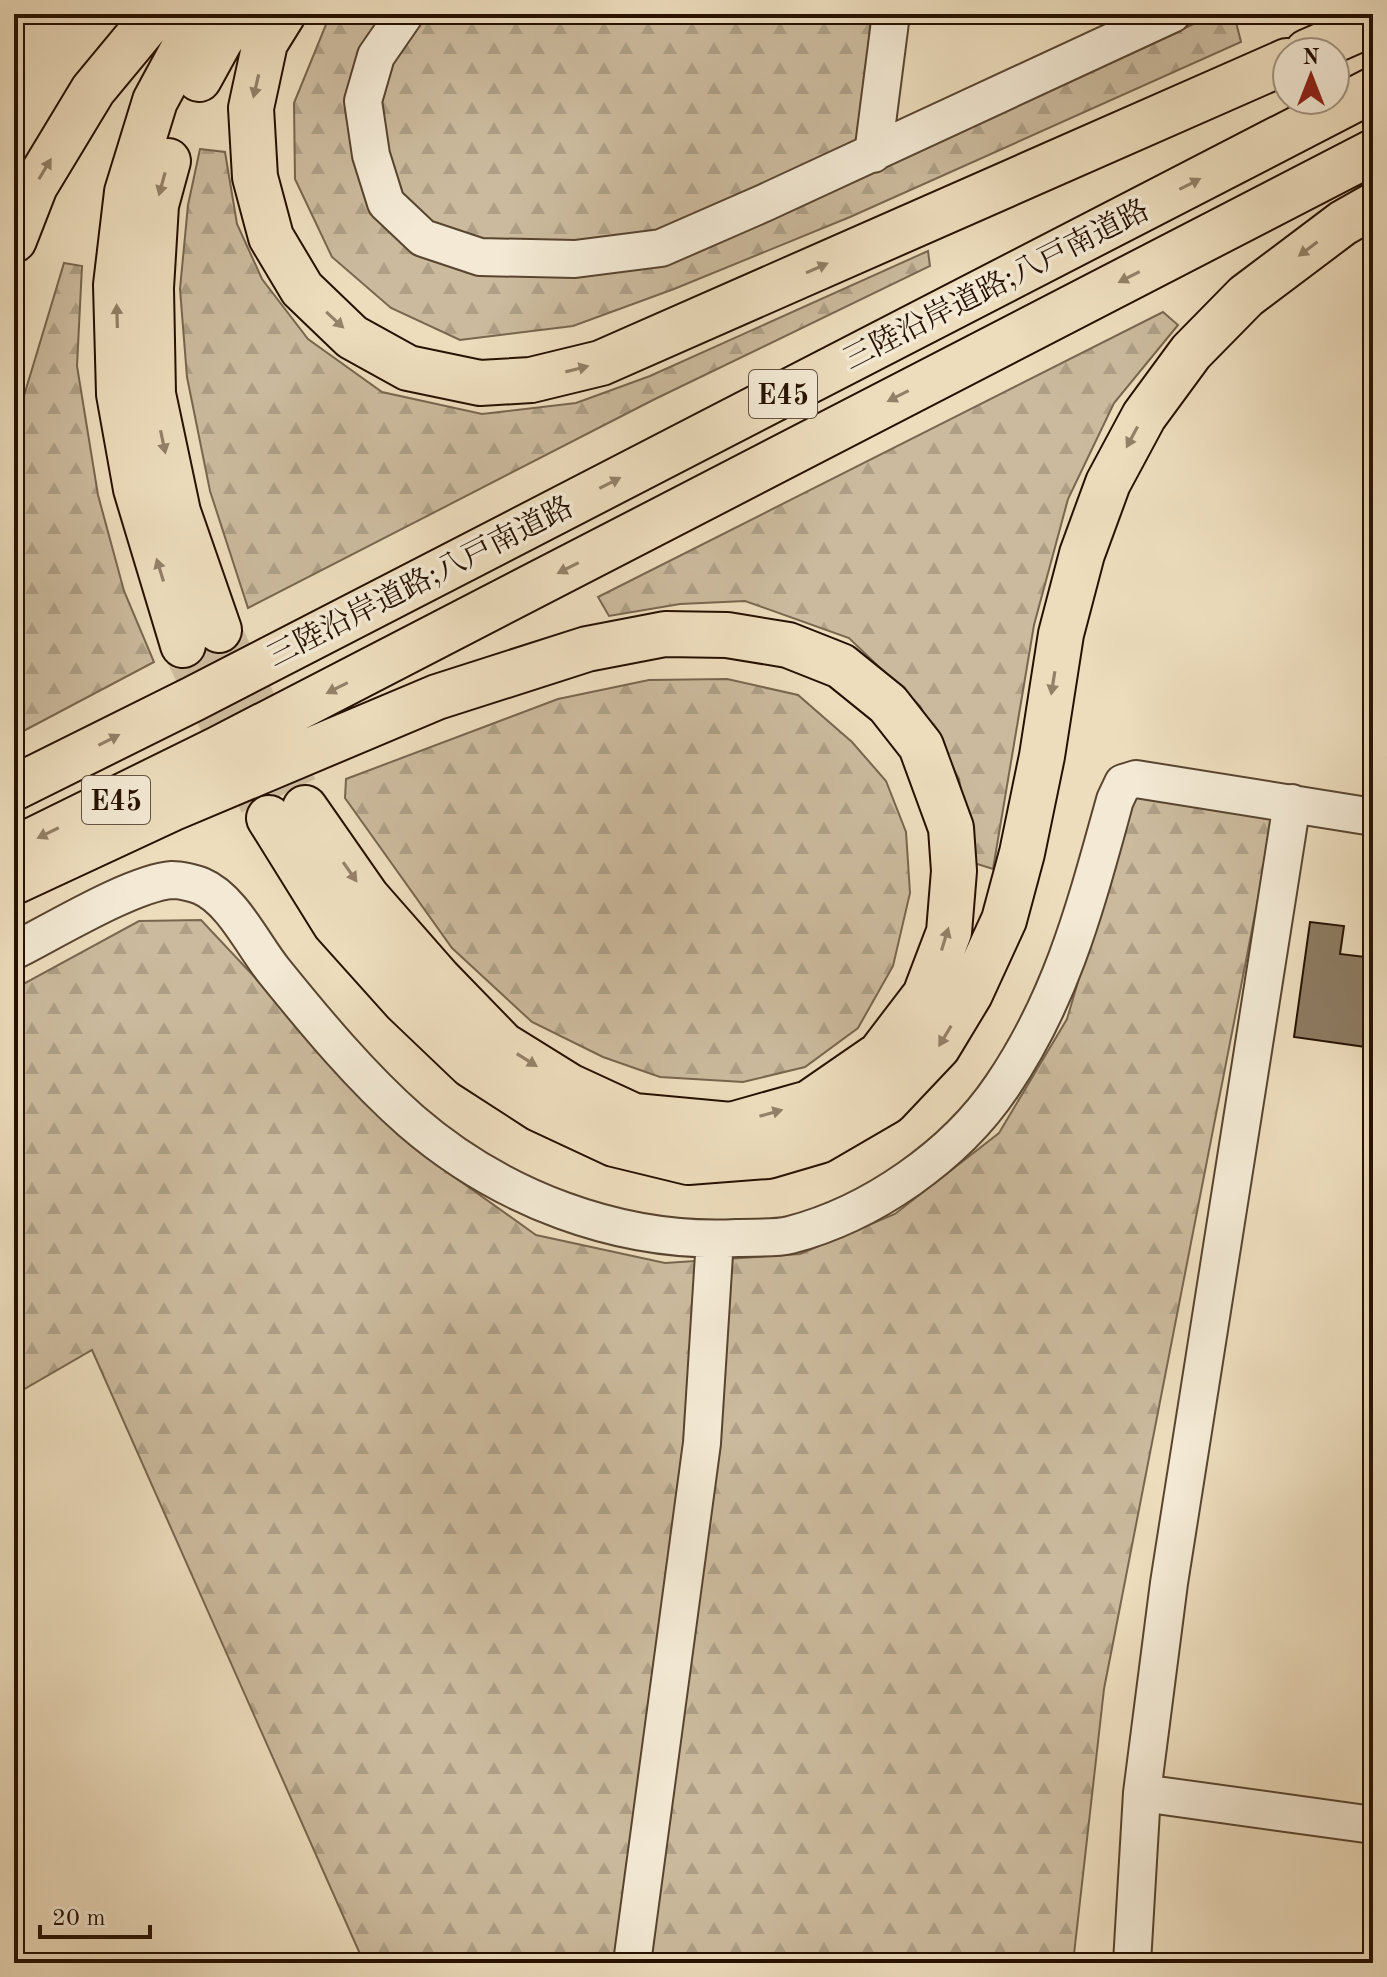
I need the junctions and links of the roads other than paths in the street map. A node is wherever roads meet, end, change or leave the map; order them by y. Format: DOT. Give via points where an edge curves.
graph roads {
  1 [pos="156,14"];
  2 [pos="202,14"];
  3 [pos="241,14"];
  4 [pos="283,14"];
  5 [pos="405,14"];
  6 [pos="891,14"];
  7 [pos="1172,14"];
  8 [pos="1373,23"];
  9 [pos="1343,36"];
  10 [pos="1271,68"];
  11 [pos="1373,90"];
  12 [pos="1373,152"];
  13 [pos="873,154"];
  14 [pos="1373,206"];
  15 [pos="14,240"];
  16 [pos="14,788"];
  17 [pos="1292,803"];
  18 [pos="1373,817"];
  19 [pos="14,850"];
  20 [pos="14,882"];
  21 [pos="14,951"];
  22 [pos="715,1239"];
  23 [pos="1142,1793"];
  24 [pos="1373,1825"];
  25 [pos="632,1963"];
  26 [pos="1132,1963"];
  15 -- 1 [label="highway, one-way" via="35,186 93,90"];
  3 -- 2 [label="highway, one-way" via="221,39 180,116 156,205 153,394 201,638 136,489 119,394 116,285 127,192 155,101"];
  4 -- 10 [label="highway, one-way" via="265,43 251,108 255,177 271,237 302,289 352,337 408,368 480,383 531,380 601,363"];
  5 -- 13 [label="street" via="376,56 363,101 382,191 386,203 423,238 480,257 575,259 661,248"];
  6 -- 13 [label="street"];
  7 -- 13 [label="street"];
  8 -- 9 [label="highway"];
  16 -- 11 [label="highway, 三陸沿岸道路;八戸南道路 / E45, one-way"];
  12 -- 19 [label="highway, 三陸沿岸道路;八戸南道路 / E45, one-way"];
  14 -- 20 [label="highway, one-way" via="1246,296 1191,352 1144,416 1108,483 1082,554 1004,920 938,1047 886,1102 819,1141 768,1156 688,1162 614,1144 539,1109 471,1065 335,924 287,813 503,1045 569,1086 634,1116 731,1125 809,1103 880,1054 925,995 949,932 954,871 951,828 921,746 888,704 841,666 788,645 727,635 665,634 587,649 437,697"];
  17 -- 18 [label="street"];
  17 -- 22 [label="street" via="1136,779 1123,783 1078,932 1041,1024 1000,1090 951,1145 907,1181 856,1210 787,1236"];
  17 -- 23 [label="street" via="1169,1583"];
  21 -- 22 [label="street" via="136,889 172,880 199,885 219,896 350,1060 412,1122 488,1177 563,1211 651,1234"];
  22 -- 25 [label="street" via="702,1443"];
  23 -- 24 [label="street"];
  23 -- 26 [label="street"];
}
